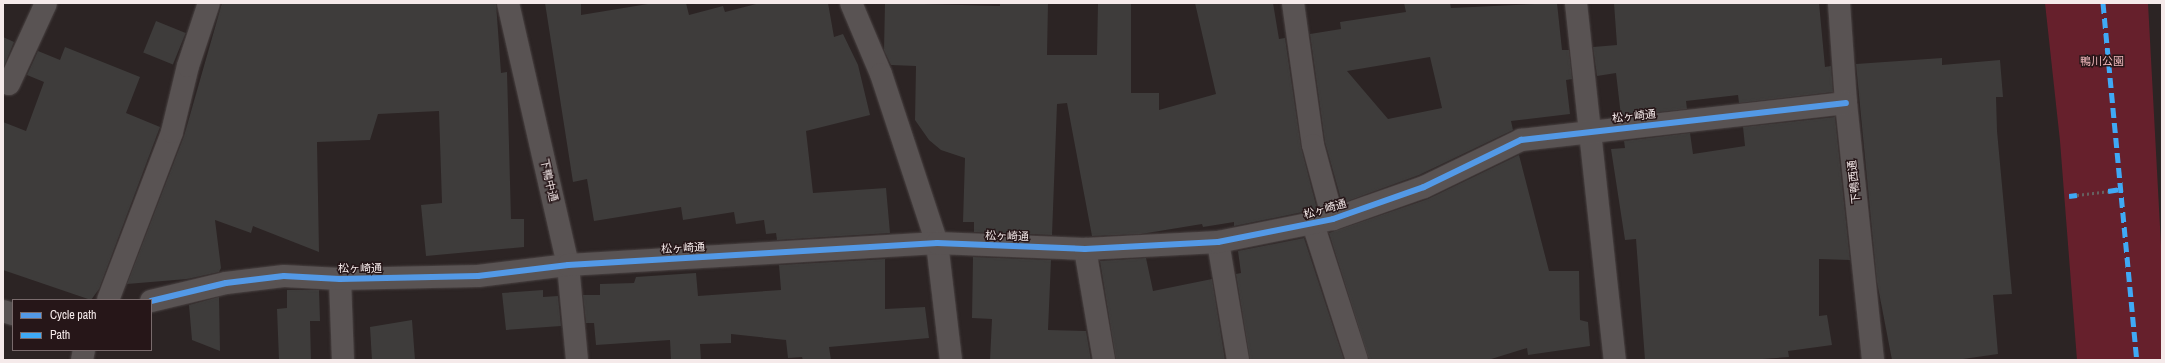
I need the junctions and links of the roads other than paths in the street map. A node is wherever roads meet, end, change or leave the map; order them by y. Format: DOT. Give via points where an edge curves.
graph roads {
  1 [pos="46,3"];
  2 [pos="209,3"];
  3 [pos="508,3"];
  4 [pos="851,3"];
  5 [pos="1292,3"];
  6 [pos="1576,3"];
  7 [pos="1839,3"];
  8 [pos="3,82"];
  9 [pos="1846,103"];
  10 [pos="1589,131"];
  11 [pos="1323,222"];
  12 [pos="1218,242"];
  13 [pos="937,243"];
  14 [pos="1085,249"];
  15 [pos="568,265"];
  16 [pos="340,279"];
  17 [pos="108,299"];
  18 [pos="152,301"];
  19 [pos="343,360"];
  20 [pos="577,360"];
  21 [pos="951,360"];
  22 [pos="1104,360"];
  23 [pos="1238,360"];
  24 [pos="1357,360"];
  25 [pos="1615,360"];
  26 [pos="1873,360"];
  1 -- 8 [label="street" via="9,84"];
  2 -- 17 [label="street" via="188,66 172,132"];
  3 -- 15 [label="street, 下鴨中通"];
  4 -- 13 [label="street" via="881,74"];
  5 -- 11 [label="street"];
  6 -- 10 [label="street"];
  7 -- 9 [label="street, 下鴨西通"];
  9 -- 10 [label="street, 松ヶ崎通"];
  9 -- 26 [label="street, 下鴨西通"];
  10 -- 11 [label="street, 松ヶ崎通" via="1521,140 1424,186"];
  10 -- 25 [label="street"];
  11 -- 12 [label="street, 松ヶ崎通"];
  11 -- 24 [label="street"];
  12 -- 14 [label="street, 松ヶ崎通"];
  12 -- 23 [label="street"];
  13 -- 14 [label="street, 松ヶ崎通"];
  13 -- 15 [label="street, 松ヶ崎通"];
  13 -- 21 [label="street"];
  14 -- 22 [label="street"];
  15 -- 16 [label="street, 松ヶ崎通" via="478,276"];
  15 -- 20 [label="street, 下鴨中通"];
  16 -- 18 [label="street, 松ヶ崎通" via="284,276 226,283"];
  16 -- 19 [label="street"];
}
